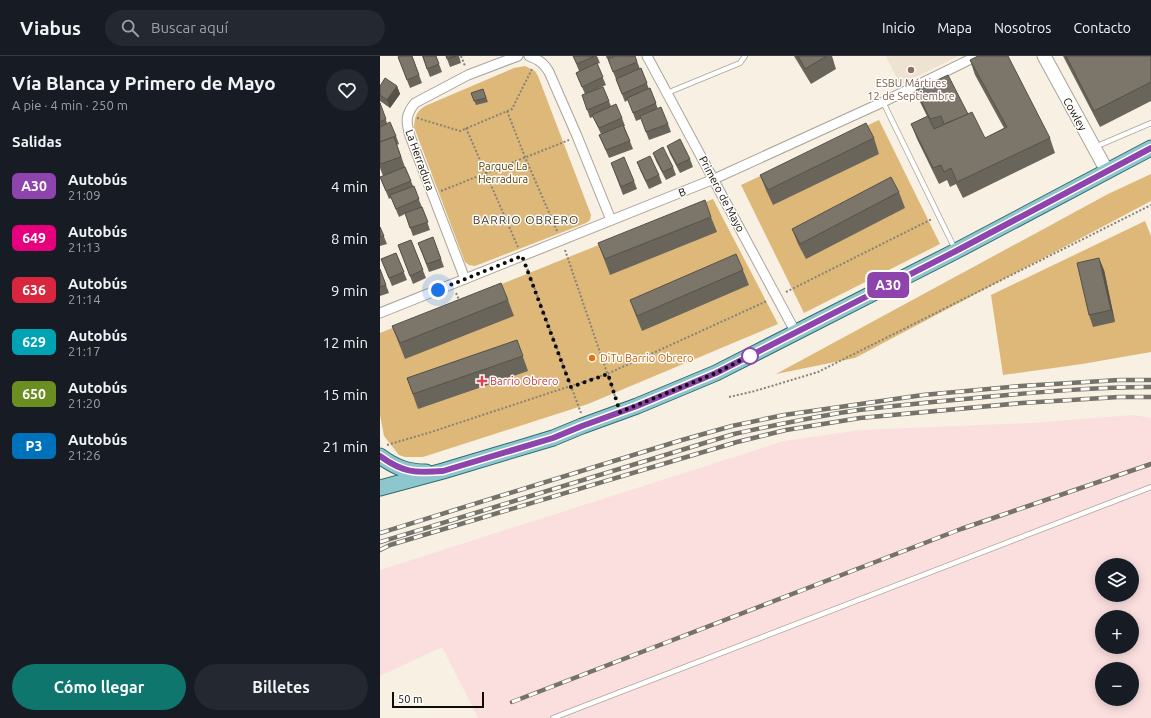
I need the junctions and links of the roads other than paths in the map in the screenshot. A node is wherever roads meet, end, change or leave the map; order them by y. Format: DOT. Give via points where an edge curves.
graph roads {
  1 [pos="518,56"];
  2 [pos="647,56"];
  3 [pos="744,56"];
  4 [pos="977,56"];
  5 [pos="1044,56"];
  6 [pos="533,57"];
  7 [pos="667,93"];
  8 [pos="883,102"];
  9 [pos="1151,123"];
  10 [pos="1094,147"];
  11 [pos="1151,148"];
  12 [pos="1107,171"];
  13 [pos="714,179"];
  14 [pos="611,220"];
  15 [pos="956,251"];
  16 [pos="465,279"];
  17 [pos="380,313"];
  18 [pos="796,333"];
  19 [pos="382,451"];
  20 [pos="443,471"];
  21 [pos="1151,487"];
  22 [pos="380,488"];
  23 [pos="553,718"];
  1 -- 16 [label="street, La Herradura" via="468,75 415,103 407,116 410,136"];
  2 -- 7 [label="street, Primero de Mayo"];
  3 -- 7 [label="lane" via="740,64"];
  4 -- 8 [label="street, B"];
  5 -- 10 [label="street, Cowley"];
  6 -- 14 [label="street" via="544,64 550,72"];
  7 -- 13 [label="street, Primero de Mayo"];
  8 -- 13 [label="street, B"];
  8 -- 15 [label="lane"];
  9 -- 10 [label="lane"];
  10 -- 12 [label="street, Cowley"];
  11 -- 12 [label="main road"];
  12 -- 15 [label="main road"];
  13 -- 14 [label="street, B"];
  13 -- 18 [label="street, Primero de Mayo"];
  14 -- 16 [label="street, B"];
  15 -- 18 [label="main road"];
  16 -- 17 [label="street, B"];
  18 -- 20 [label="main road" via="716,373 620,412 553,438"];
  19 -- 20 [label="main road" via="396,466 407,471"];
  20 -- 22 [label="main road"];
  21 -- 23 [label="lane"];
}
